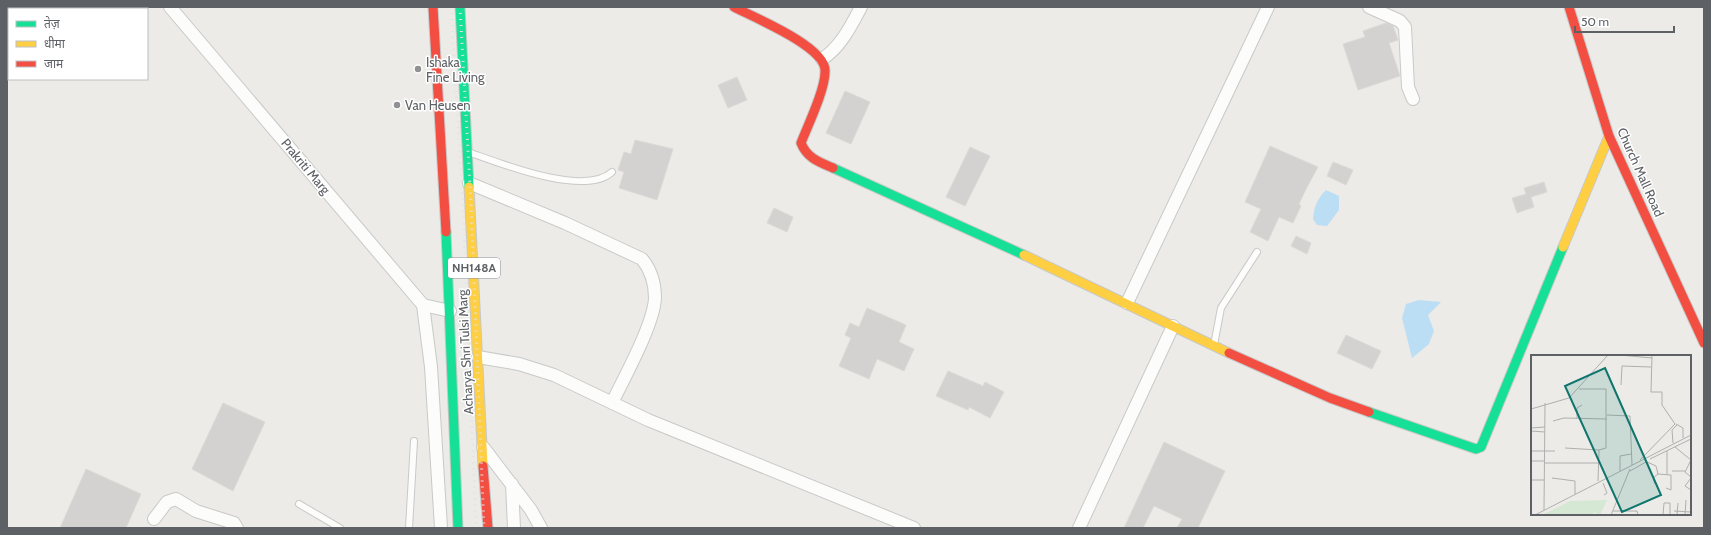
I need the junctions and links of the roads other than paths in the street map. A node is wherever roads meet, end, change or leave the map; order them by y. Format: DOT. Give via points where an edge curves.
graph roads {
  1 [pos="170,7"];
  2 [pos="433,7"];
  3 [pos="460,7"];
  4 [pos="734,7"];
  5 [pos="861,7"];
  6 [pos="1268,7"];
  7 [pos="1370,7"];
  8 [pos="1569,7"];
  9 [pos="822,59"];
  10 [pos="1413,99"];
  11 [pos="1609,136"];
  12 [pos="468,152"];
  13 [pos="612,172"];
  14 [pos="469,183"];
  15 [pos="1257,252"];
  16 [pos="1127,303"];
  17 [pos="424,306"];
  18 [pos="476,306"];
  19 [pos="456,310"];
  20 [pos="1174,326"];
  21 [pos="1704,343"];
  22 [pos="1214,346"];
  23 [pos="478,357"];
  24 [pos="612,403"];
  25 [pos="414,440"];
  26 [pos="482,446"];
  27 [pos="512,484"];
  28 [pos="299,504"];
  29 [pos="154,519"];
  30 [pos="458,525"];
  31 [pos="237,528"];
  32 [pos="340,528"];
  33 [pos="409,528"];
  34 [pos="441,528"];
  35 [pos="446,528"];
  36 [pos="488,528"];
  37 [pos="514,528"];
  38 [pos="541,528"];
  39 [pos="914,528"];
  40 [pos="1079,528"];
  1 -- 17 [label="street, Prakriti Marg"];
  2 -- 19 [label="main road, Acharya Shri Tulsi Marg / NH148A"];
  3 -- 12 [label="main road, Acharya Shri Tulsi Marg / NH148A"];
  4 -- 9 [label="main road" via="809,46"];
  5 -- 9 [label="street" via="840,43"];
  6 -- 16 [label="street"];
  7 -- 10 [label="street" via="1400,20 1405,27 1408,87"];
  8 -- 11 [label="main road, Church Mall Road"];
  9 -- 16 [label="main road" via="826,67 824,82 801,143 808,155"];
  11 -- 21 [label="main road, Church Mall Road"];
  11 -- 22 [label="main road" via="1485,440 1479,448 1458,444 1330,398"];
  12 -- 13 [label="lane" via="548,177 571,181 590,182"];
  12 -- 14 [label="main road, Acharya Shri Tulsi Marg / NH148A"];
  14 -- 18 [label="main road, Acharya Shri Tulsi Marg / NH148A"];
  14 -- 24 [label="street" via="565,223 642,259 647,265 652,277 655,299 652,312"];
  15 -- 22 [label="lane" via="1221,308"];
  16 -- 20 [label="main road"];
  17 -- 19 [label="street"];
  17 -- 34 [label="street" via="431,367"];
  18 -- 19 [label="main road"];
  18 -- 23 [label="main road, Acharya Shri Tulsi Marg / NH148A"];
  19 -- 30 [label="main road, Acharya Shri Tulsi Marg / NH148A"];
  20 -- 22 [label="main road"];
  20 -- 40 [label="street"];
  23 -- 24 [label="street" via="541,370"];
  23 -- 26 [label="main road, Acharya Shri Tulsi Marg / NH148A"];
  24 -- 39 [label="street"];
  25 -- 33 [label="lane"];
  26 -- 27 [label="street"];
  26 -- 36 [label="main road, Acharya Shri Tulsi Marg / NH148A"];
  27 -- 37 [label="street"];
  27 -- 38 [label="street"];
  28 -- 32 [label="lane"];
  29 -- 31 [label="street" via="167,502 176,499 200,513 234,523"];
  30 -- 35 [label="street"];
}
